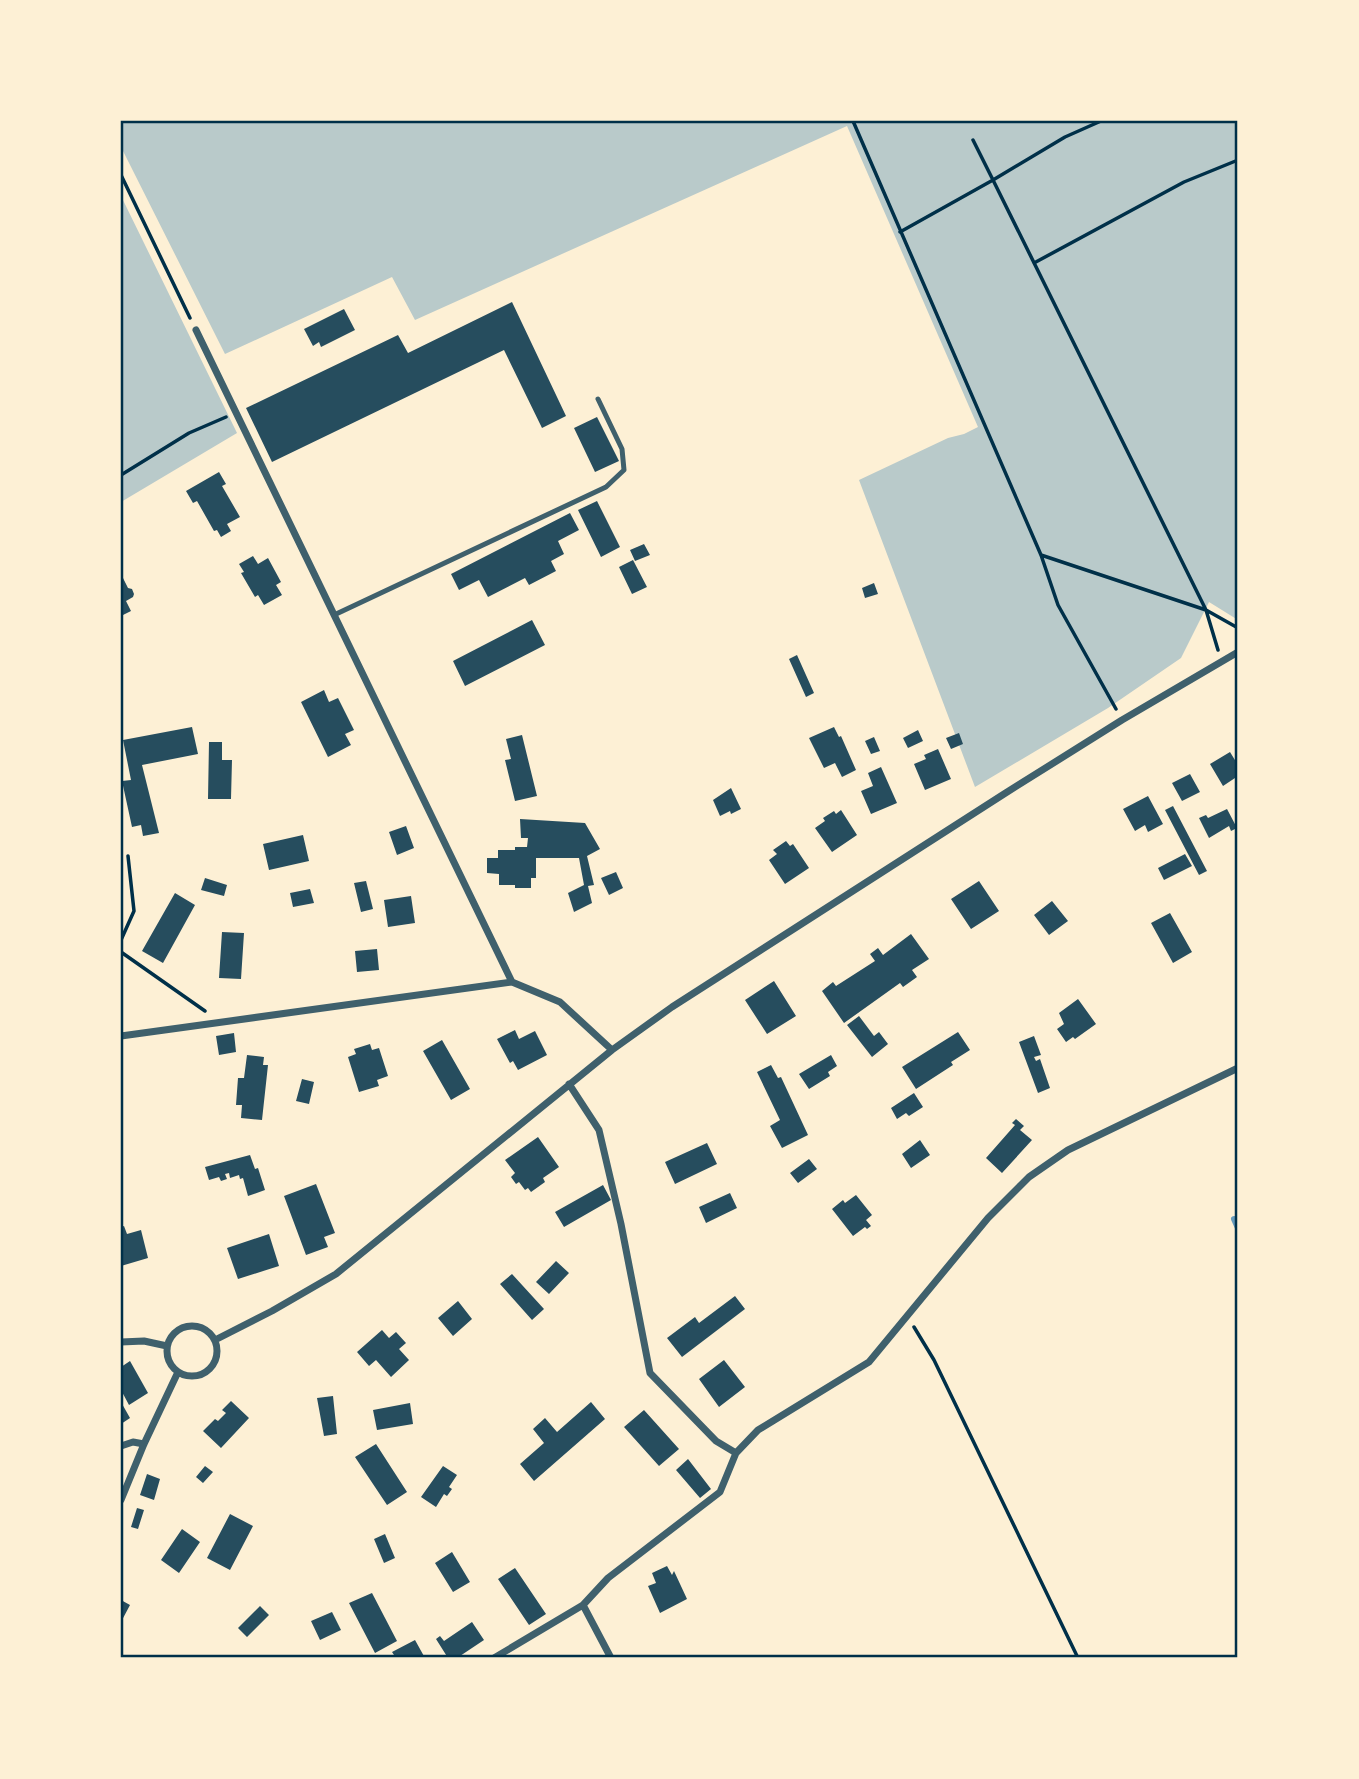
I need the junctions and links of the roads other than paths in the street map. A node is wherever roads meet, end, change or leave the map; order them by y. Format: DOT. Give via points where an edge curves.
graph roads {
  1 [pos="196,330"];
  2 [pos="598,398"];
  3 [pos="334,615"];
  4 [pos="1238,652"];
  5 [pos="512,982"];
  6 [pos="121,1036"];
  7 [pos="612,1050"];
  8 [pos="1238,1068"];
  9 [pos="569,1084"];
  10 [pos="215,1340"];
  11 [pos="121,1342"];
  12 [pos="167,1346"];
  13 [pos="178,1372"];
  14 [pos="144,1444"];
  15 [pos="121,1446"];
  16 [pos="736,1453"];
  17 [pos="121,1500"];
  18 [pos="583,1605"];
  19 [pos="495,1658"];
  20 [pos="611,1658"];
  1 -- 3 [label="street"];
  2 -- 3 [label="lane" via="622,449 624,470 606,487"];
  3 -- 5 [label="street"];
  4 -- 7 [label="street" via="1122,720 721,975"];
  5 -- 6 [label="street"];
  5 -- 7 [label="street" via="561,1002"];
  7 -- 9 [label="street"];
  8 -- 16 [label="street" via="1068,1150 1029,1177 988,1218 869,1362 758,1430"];
  9 -- 10 [label="street" via="336,1274"];
  9 -- 16 [label="street" via="599,1130 650,1373 716,1441"];
  10 -- 12 [label="street" via="204,1329 189,1326 175,1333"];
  10 -- 13 [label="street" via="217,1356 209,1370 194,1376"];
  11 -- 12 [label="street"];
  12 -- 13 [label="street" via="169,1361"];
  13 -- 14 [label="street"];
  14 -- 15 [label="street"];
  14 -- 17 [label="street"];
  16 -- 18 [label="street" via="720,1492 608,1578"];
  18 -- 19 [label="street"];
  18 -- 20 [label="street"];
}
